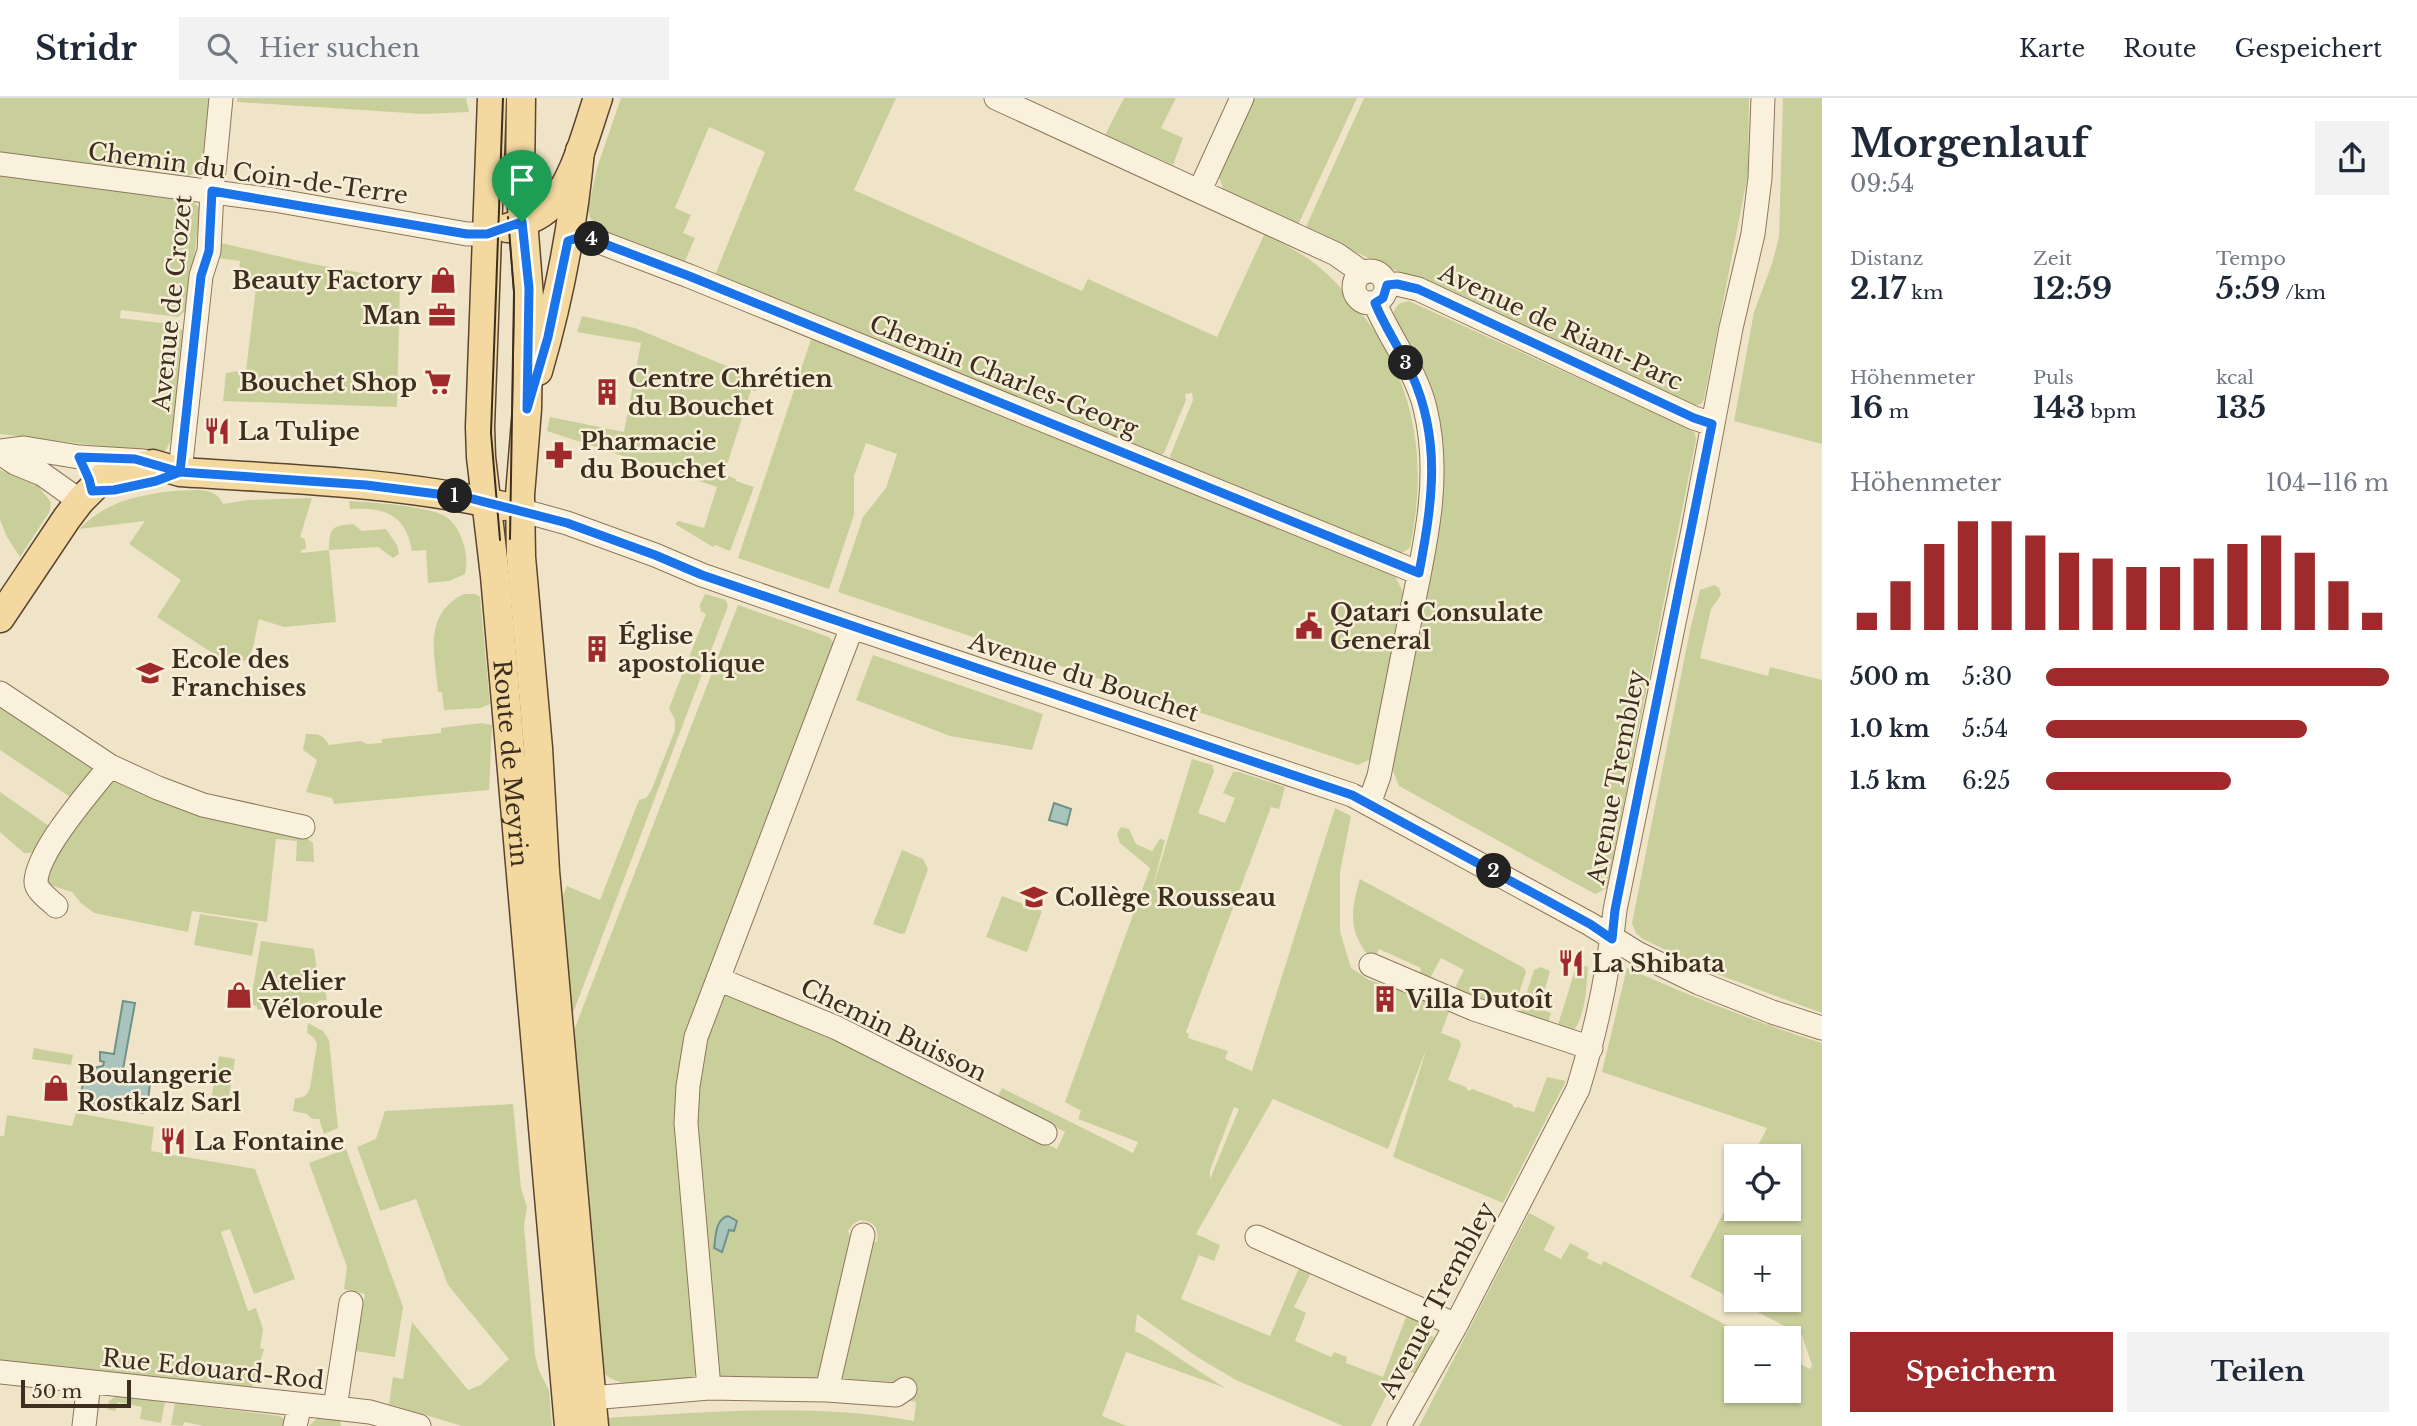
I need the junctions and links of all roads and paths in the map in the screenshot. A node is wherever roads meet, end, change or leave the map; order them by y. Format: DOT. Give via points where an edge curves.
graph roads {
  1 [pos="221,98"];
  2 [pos="492,98"];
  3 [pos="521,98"];
  4 [pos="598,98"];
  5 [pos="996,98"];
  6 [pos="1242,98"];
  7 [pos="1763,98"];
  8 [pos="580,151"];
  9 [pos="0,164"];
  10 [pos="1200,190"];
  11 [pos="212,191"];
  12 [pos="520,223"];
  13 [pos="487,234"];
  14 [pos="568,241"];
  15 [pos="1381,294"];
  16 [pos="527,409"];
  17 [pos="1712,424"];
  18 [pos="0,452"];
  19 [pos="79,457"];
  20 [pos="153,464"];
  21 [pos="180,472"];
  22 [pos="86,496"];
  23 [pos="486,502"];
  24 [pos="520,510"];
  25 [pos="1419,573"];
  26 [pos="0,618"];
  27 [pos="852,627"];
  28 [pos="0,693"];
  29 [pos="110,766"];
  30 [pos="1369,804"];
  31 [pos="303,827"];
  32 [pos="56,906"];
  33 [pos="1612,939"];
  34 [pos="1371,965"];
  35 [pos="719,979"];
  36 [pos="1822,1028"];
  37 [pos="1591,1048"];
  38 [pos="1045,1133"];
  39 [pos="863,1235"];
  40 [pos="1257,1237"];
  41 [pos="351,1303"];
  42 [pos="1456,1325"];
  43 [pos="0,1372"];
  44 [pos="89,1383"];
  45 [pos="709,1388"];
  46 [pos="905,1389"];
  47 [pos="827,1390"];
  48 [pos="595,1398"];
  49 [pos="335,1408"];
  50 [pos="297,1415"];
  51 [pos="83,1424"];
  52 [pos="418,1426"];
  53 [pos="569,1426"];
  54 [pos="594,1426"];
  55 [pos="1399,1426"];
  1 -- 11 [label="street, Avenue de Crozet"];
  2 -- 13 [label="main road, Route de Meyrin"];
  3 -- 12 [label="main road, Route de Meyrin"];
  4 -- 8 [label="main road"];
  5 -- 10 [label="street"];
  6 -- 10 [label="street"];
  7 -- 17 [label="street, Avenue Trembley" via="1757,209"];
  8 -- 12 [label="main road" via="556,200"];
  8 -- 14 [label="main road"];
  9 -- 11 [label="street, Chemin du Coin-de-Terre"];
  10 -- 15 [label="street, Avenue de Riant-Parc" via="1336,254 1363,273 1380,274"];
  11 -- 13 [label="street, Chemin du Coin-de-Terre"];
  11 -- 21 [label="street, Avenue de Crozet" via="209,251 201,276"];
  12 -- 13 [label="main road"];
  12 -- 16 [label="main road, Route de Meyrin" via="529,288"];
  13 -- 23 [label="main road, Route de Meyrin" via="480,427"];
  14 -- 16 [label="main road"];
  14 -- 25 [label="street, Chemin Charles-Georg" via="589,238 676,271"];
  15 -- 17 [label="street, Avenue de Riant-Parc" via="1397,284 1418,289"];
  15 -- 25 [label="street" via="1382,320 1412,373 1425,408 1433,463 1431,510"];
  16 -- 24 [label="main road, Route de Meyrin"];
  17 -- 33 [label="street, Avenue Trembley"];
  18 -- 19 [label="street" via="24,448"];
  18 -- 22 [label="street"];
  19 -- 20 [label="street"];
  19 -- 22 [label="street" via="89,479"];
  20 -- 21 [label="main road"];
  20 -- 22 [label="main road" via="108,473"];
  21 -- 22 [label="main road"];
  21 -- 23 [label="main road" via="366,485"];
  22 -- 26 [label="main road"];
  23 -- 24 [label="main road"];
  23 -- 53 [label="main road, Route de Meyrin"];
  24 -- 27 [label="street, Avenue du Bouchet"];
  24 -- 48 [label="main road, Route de Meyrin" via="545,871"];
  25 -- 30 [label="street" via="1379,776"];
  27 -- 30 [label="street, Avenue du Bouchet"];
  27 -- 35 [label="street"];
  28 -- 29 [label="street"];
  29 -- 31 [label="street" via="203,805"];
  29 -- 32 [label="street" via="68,817 44,857 37,886"];
  30 -- 33 [label="street, Avenue du Bouchet"];
  33 -- 36 [label="street, Avenue du Bouchet" via="1699,983"];
  33 -- 37 [label="street, Avenue Trembley"];
  34 -- 37 [label="street" via="1474,1009"];
  35 -- 38 [label="street, Chemin Buisson" via="837,1028"];
  35 -- 45 [label="street" via="696,1037 686,1123"];
  37 -- 42 [label="street, Avenue Trembley" via="1578,1089"];
  39 -- 47 [label="street"];
  40 -- 42 [label="street"];
  41 -- 49 [label="street"];
  42 -- 55 [label="street, Avenue Trembley"];
  43 -- 44 [label="street, Rue Edouard-Rod"];
  44 -- 50 [label="street, Rue Edouard-Rod"];
  44 -- 51 [label="street"];
  45 -- 47 [label="street"];
  45 -- 48 [label="street"];
  46 -- 47 [label="street" via="896,1395"];
  48 -- 54 [label="main road, Route de Meyrin"];
  49 -- 50 [label="street, Rue Edouard-Rod"];
  49 -- 52 [label="street, Rue Edouard-Rod" via="370,1412"];
}
